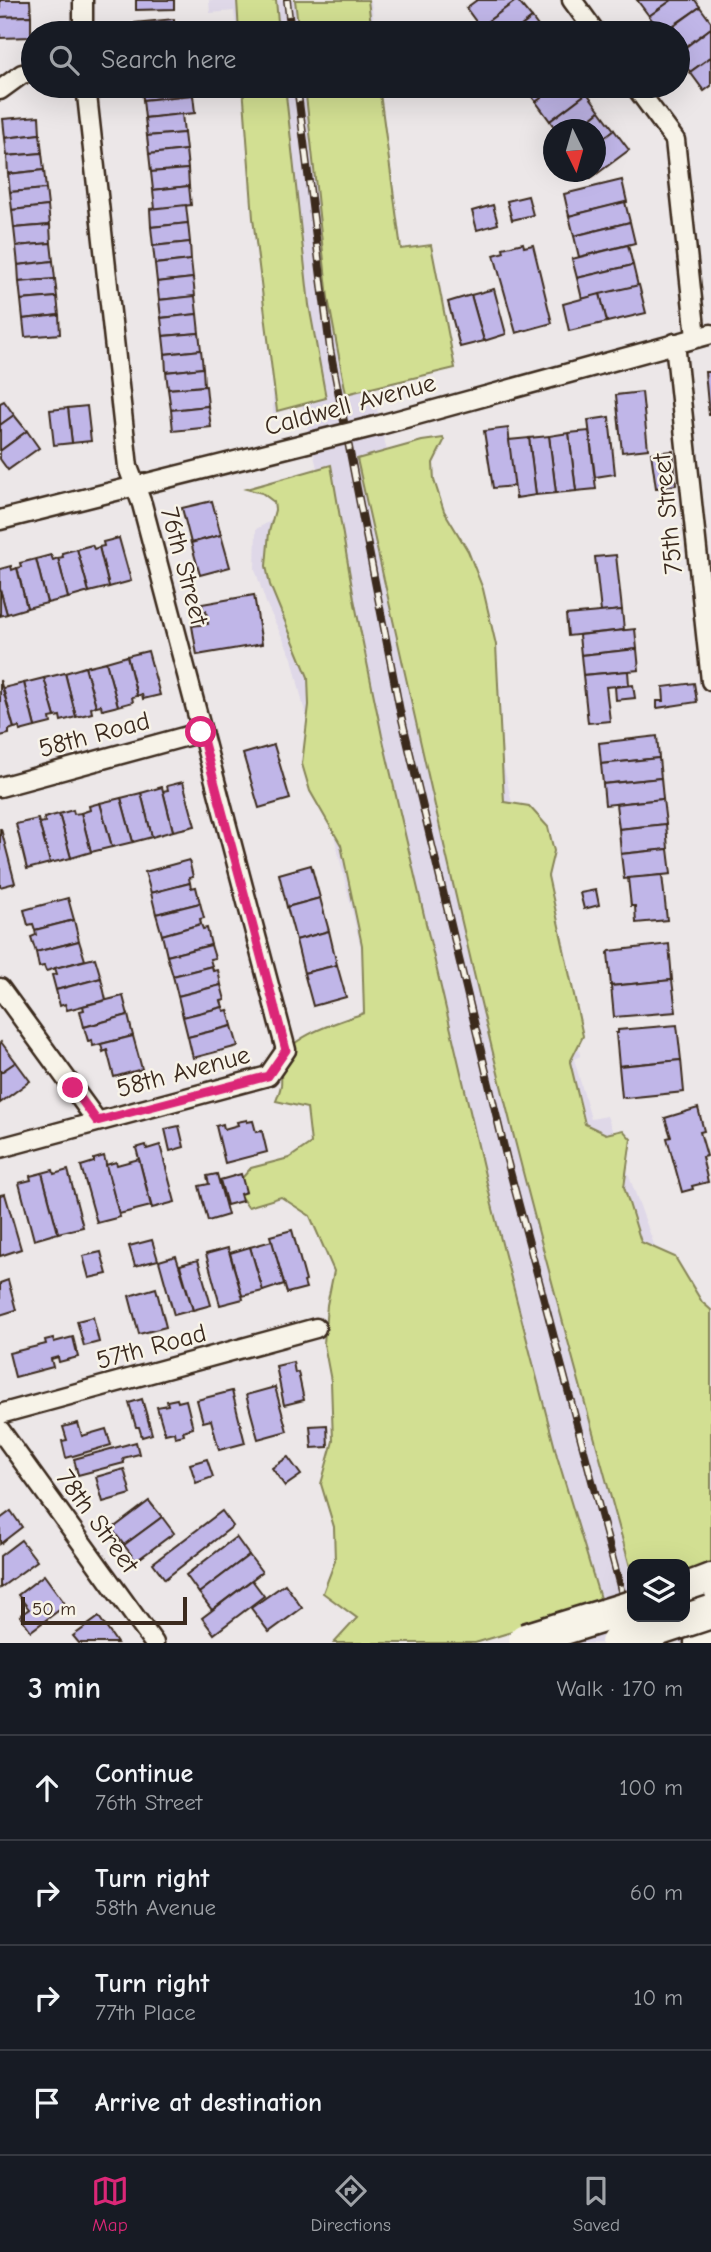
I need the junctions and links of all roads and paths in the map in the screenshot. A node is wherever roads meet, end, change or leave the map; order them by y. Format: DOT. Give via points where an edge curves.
graph roads {
  1 [pos="83,0"];
  2 [pos="572,0"];
  3 [pos="83,21"];
  4 [pos="587,21"];
  5 [pos="21,75"];
  6 [pos="0,90"];
  7 [pos="87,98"];
  8 [pos="644,98"];
  9 [pos="704,336"];
  10 [pos="676,342"];
  11 [pos="135,486"];
  12 [pos="0,520"];
  13 [pos="711,681"];
  14 [pos="201,732"];
  15 [pos="0,787"];
  16 [pos="0,988"];
  17 [pos="286,1050"];
  18 [pos="97,1121"];
  19 [pos="0,1147"];
  20 [pos="316,1328"];
  21 [pos="0,1414"];
  22 [pos="0,1430"];
  23 [pos="711,1580"];
  24 [pos="690,1588"];
  25 [pos="627,1609"];
  26 [pos="711,1612"];
  27 [pos="711,1639"];
  28 [pos="520,1642"];
  29 [pos="154,1643"];
  30 [pos="617,1643"];
  31 [pos="701,1643"];
  1 -- 3 [label="street"];
  2 -- 4 [label="street"];
  5 -- 6 [label="street"];
  7 -- 11 [label="street, 76th Street" via="128,467"];
  8 -- 9 [label="street" via="676,141"];
  9 -- 10 [label="street, Caldwell Avenue"];
  10 -- 11 [label="street, Caldwell Avenue, bridge" via="380,425"];
  10 -- 13 [label="street, 75th Street"];
  11 -- 12 [label="street, Caldwell Avenue"];
  11 -- 14 [label="street, 76th Street"];
  14 -- 15 [label="street, 58th Road"];
  14 -- 17 [label="street, 76th Street"];
  16 -- 18 [label="street"];
  17 -- 18 [label="street, 58th Avenue" via="268,1076"];
  18 -- 19 [label="street, 58th Avenue"];
  20 -- 21 [label="street, 57th Road"];
  22 -- 29 [label="street, 78th Street"];
  23 -- 24 [label="highway"];
  25 -- 28 [label="highway, bridge"];
  26 -- 30 [label="highway, bridge"];
  27 -- 31 [label="highway"];
}
